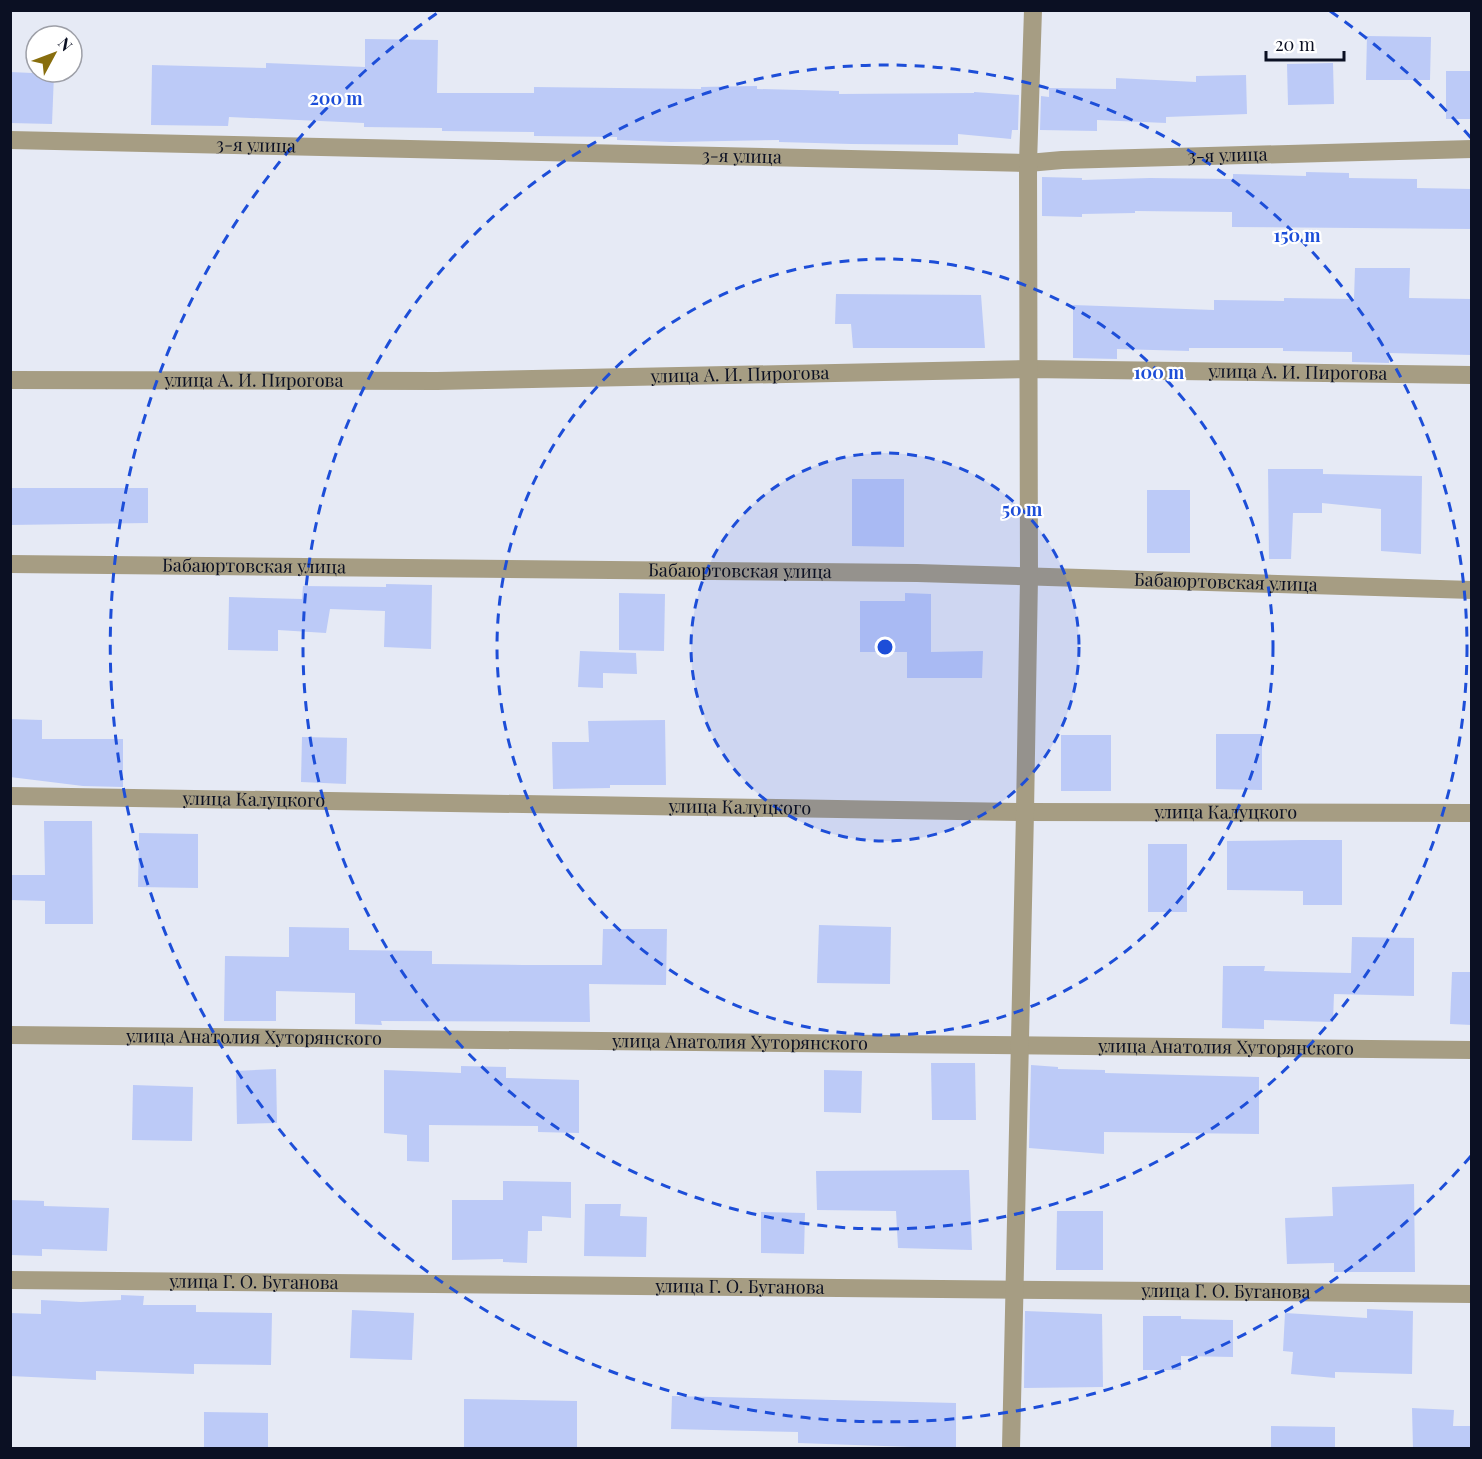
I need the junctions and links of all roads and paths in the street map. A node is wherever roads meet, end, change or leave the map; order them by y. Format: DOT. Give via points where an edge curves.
graph roads {
  1 [pos="1033,10"];
  2 [pos="10,140"];
  3 [pos="1472,149"];
  4 [pos="1028,163"];
  5 [pos="1029,369"];
  6 [pos="1472,375"];
  7 [pos="10,380"];
  8 [pos="10,564"];
  9 [pos="1029,577"];
  10 [pos="1472,590"];
  11 [pos="10,796"];
  12 [pos="1025,813"];
  13 [pos="1472,813"];
  14 [pos="10,1035"];
  15 [pos="1019,1045"];
  16 [pos="1472,1050"];
  17 [pos="10,1280"];
  18 [pos="1013,1290"];
  19 [pos="1472,1294"];
  20 [pos="1011,1449"];
  1 -- 4 [label="street"];
  2 -- 4 [label="street, 3-я улица"];
  3 -- 4 [label="street, 3-я улица"];
  4 -- 5 [label="street"];
  5 -- 6 [label="street, улица А. И. Пирогова"];
  5 -- 7 [label="street, улица А. И. Пирогова" via="437,381"];
  5 -- 9 [label="street"];
  8 -- 9 [label="street, Бабаюртовская улица"];
  9 -- 10 [label="street, Бабаюртовская улица"];
  9 -- 12 [label="street"];
  11 -- 12 [label="street, улица Калуцкого"];
  12 -- 13 [label="street, улица Калуцкого"];
  12 -- 15 [label="street"];
  14 -- 15 [label="street, улица Анатолия Хуторянского"];
  15 -- 16 [label="street, улица Анатолия Хуторянского"];
  15 -- 18 [label="street"];
  17 -- 18 [label="street, улица Г. О. Буганова"];
  18 -- 19 [label="street, улица Г. О. Буганова"];
  18 -- 20 [label="street"];
}
